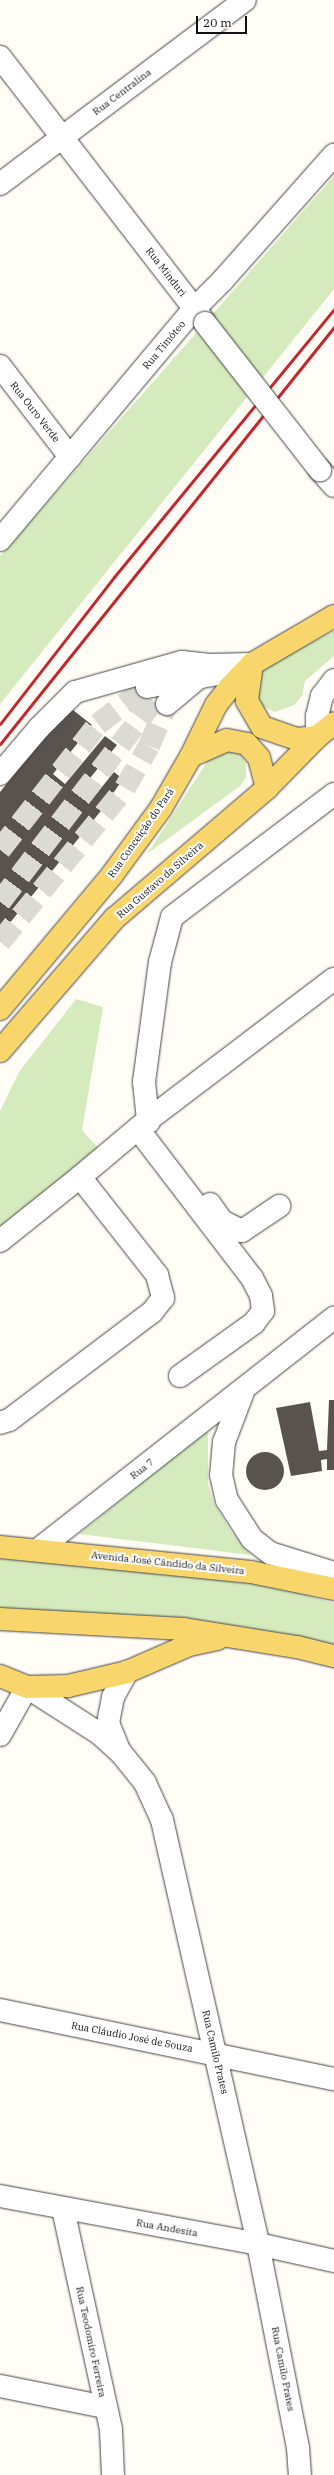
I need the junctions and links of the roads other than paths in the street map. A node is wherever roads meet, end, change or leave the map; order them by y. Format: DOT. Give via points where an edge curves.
graph roads {
  1 [pos="245,0"];
  2 [pos="0,57"];
  3 [pos="62,138"];
  4 [pos="334,155"];
  5 [pos="0,184"];
  6 [pos="200,316"];
  7 [pos="0,366"];
  8 [pos="70,457"];
  9 [pos="334,486"];
  10 [pos="0,540"];
  11 [pos="334,616"];
  12 [pos="252,664"];
  13 [pos="334,680"];
  14 [pos="157,695"];
  15 [pos="334,723"];
  16 [pos="317,737"];
  17 [pos="192,756"];
  18 [pos="0,774"];
  19 [pos="267,788"];
  20 [pos="334,794"];
  21 [pos="334,979"];
  22 [pos="0,1009"];
  23 [pos="0,1051"];
  24 [pos="143,1124"];
  25 [pos="80,1177"];
  26 [pos="279,1206"];
  27 [pos="0,1241"];
  28 [pos="334,1318"];
  29 [pos="180,1376"];
  30 [pos="244,1390"];
  31 [pos="206,1420"];
  32 [pos="0,1423"];
  33 [pos="224,1442"];
  34 [pos="0,1547"];
  35 [pos="39,1549"];
  36 [pos="334,1573"];
  37 [pos="334,1589"];
  38 [pos="0,1619"];
  39 [pos="232,1636"];
  40 [pos="334,1656"];
  41 [pos="127,1672"];
  42 [pos="0,1676"];
  43 [pos="28,1687"];
  44 [pos="0,1735"];
  45 [pos="120,1753"];
  46 [pos="0,2010"];
  47 [pos="215,2053"];
  48 [pos="334,2079"];
  49 [pos="0,2196"];
  50 [pos="63,2209"];
  51 [pos="258,2244"];
  52 [pos="334,2262"];
  53 [pos="0,2386"];
  54 [pos="105,2407"];
  55 [pos="113,2475"];
  56 [pos="300,2475"];
  1 -- 3 [label="street, Rua Centralina"];
  2 -- 3 [label="street, Rua Minduri"];
  3 -- 5 [label="street, Rua Centralina"];
  3 -- 6 [label="street, Rua Minduri"];
  4 -- 6 [label="street, Rua Timóteo" via="222,281"];
  6 -- 8 [label="street, Rua Timóteo"];
  6 -- 9 [label="street, Rua Minduri, bridge"];
  7 -- 8 [label="street, Rua Ouro Verde"];
  8 -- 10 [label="street, Rua Timóteo"];
  11 -- 12 [label="main road, Rua Conceição do Pará"];
  12 -- 14 [label="street" via="219,674 201,676"];
  12 -- 16 [label="main road" via="247,701 262,727 297,739"];
  12 -- 17 [label="main road, Rua Conceição do Pará" via="216,705"];
  12 -- 18 [label="street" via="212,665 182,662 75,692 39,728"];
  13 -- 16 [label="street" via="322,696 317,716"];
  15 -- 16 [label="main road, Rua Gustavo da Silveira"];
  16 -- 19 [label="main road, Rua Gustavo da Silveira"];
  17 -- 19 [label="main road" via="227,740 247,744 259,758"];
  17 -- 22 [label="main road, Rua Conceição do Pará" via="161,808 112,875"];
  19 -- 23 [label="main road, Rua Gustavo da Silveira" via="115,918"];
  20 -- 24 [label="street" via="172,917 160,962 144,1082"];
  21 -- 24 [label="street"];
  24 -- 25 [label="street"];
  24 -- 26 [label="street" via="222,1221 242,1231"];
  24 -- 29 [label="street" via="252,1278 261,1296 262,1311 254,1323"];
  25 -- 27 [label="street"];
  25 -- 32 [label="street" via="157,1274 163,1298 152,1312 9,1420"];
  28 -- 30 [label="street, Rua 7"];
  30 -- 31 [label="street, Rua 7"];
  30 -- 33 [label="street"];
  31 -- 33 [label="street"];
  31 -- 35 [label="street, Rua 7"];
  33 -- 36 [label="street" via="221,1475 227,1500 252,1539 270,1553"];
  34 -- 35 [label="main road, Avenida José Cândido da Silveira"];
  35 -- 37 [label="main road, Avenida José Cândido da Silveira" via="251,1572"];
  38 -- 39 [label="main road" via="184,1629"];
  39 -- 40 [label="main road"];
  39 -- 41 [label="main road" via="188,1645"];
  41 -- 43 [label="main road" via="68,1686"];
  41 -- 45 [label="street" via="113,1698 108,1723"];
  42 -- 43 [label="main road"];
  43 -- 44 [label="street"];
  43 -- 45 [label="street, Rua Camilo Prates" via="100,1734"];
  45 -- 47 [label="street, Rua Camilo Prates" via="145,1783 162,1820"];
  46 -- 47 [label="street, Rua Cláudio José de Souza"];
  47 -- 48 [label="street, Rua Cláudio José de Souza"];
  47 -- 51 [label="street, Rua Camilo Prates"];
  49 -- 50 [label="street, Rua Andesita"];
  50 -- 51 [label="street, Rua Andesita"];
  50 -- 54 [label="street, Rua Teodomiro Ferreira"];
  51 -- 52 [label="street, Rua Andesita"];
  51 -- 56 [label="street, Rua Camilo Prates" via="298,2448"];
  53 -- 54 [label="street"];
  54 -- 55 [label="street, Rua Teodomiro Ferreira" via="114,2451"];
}
